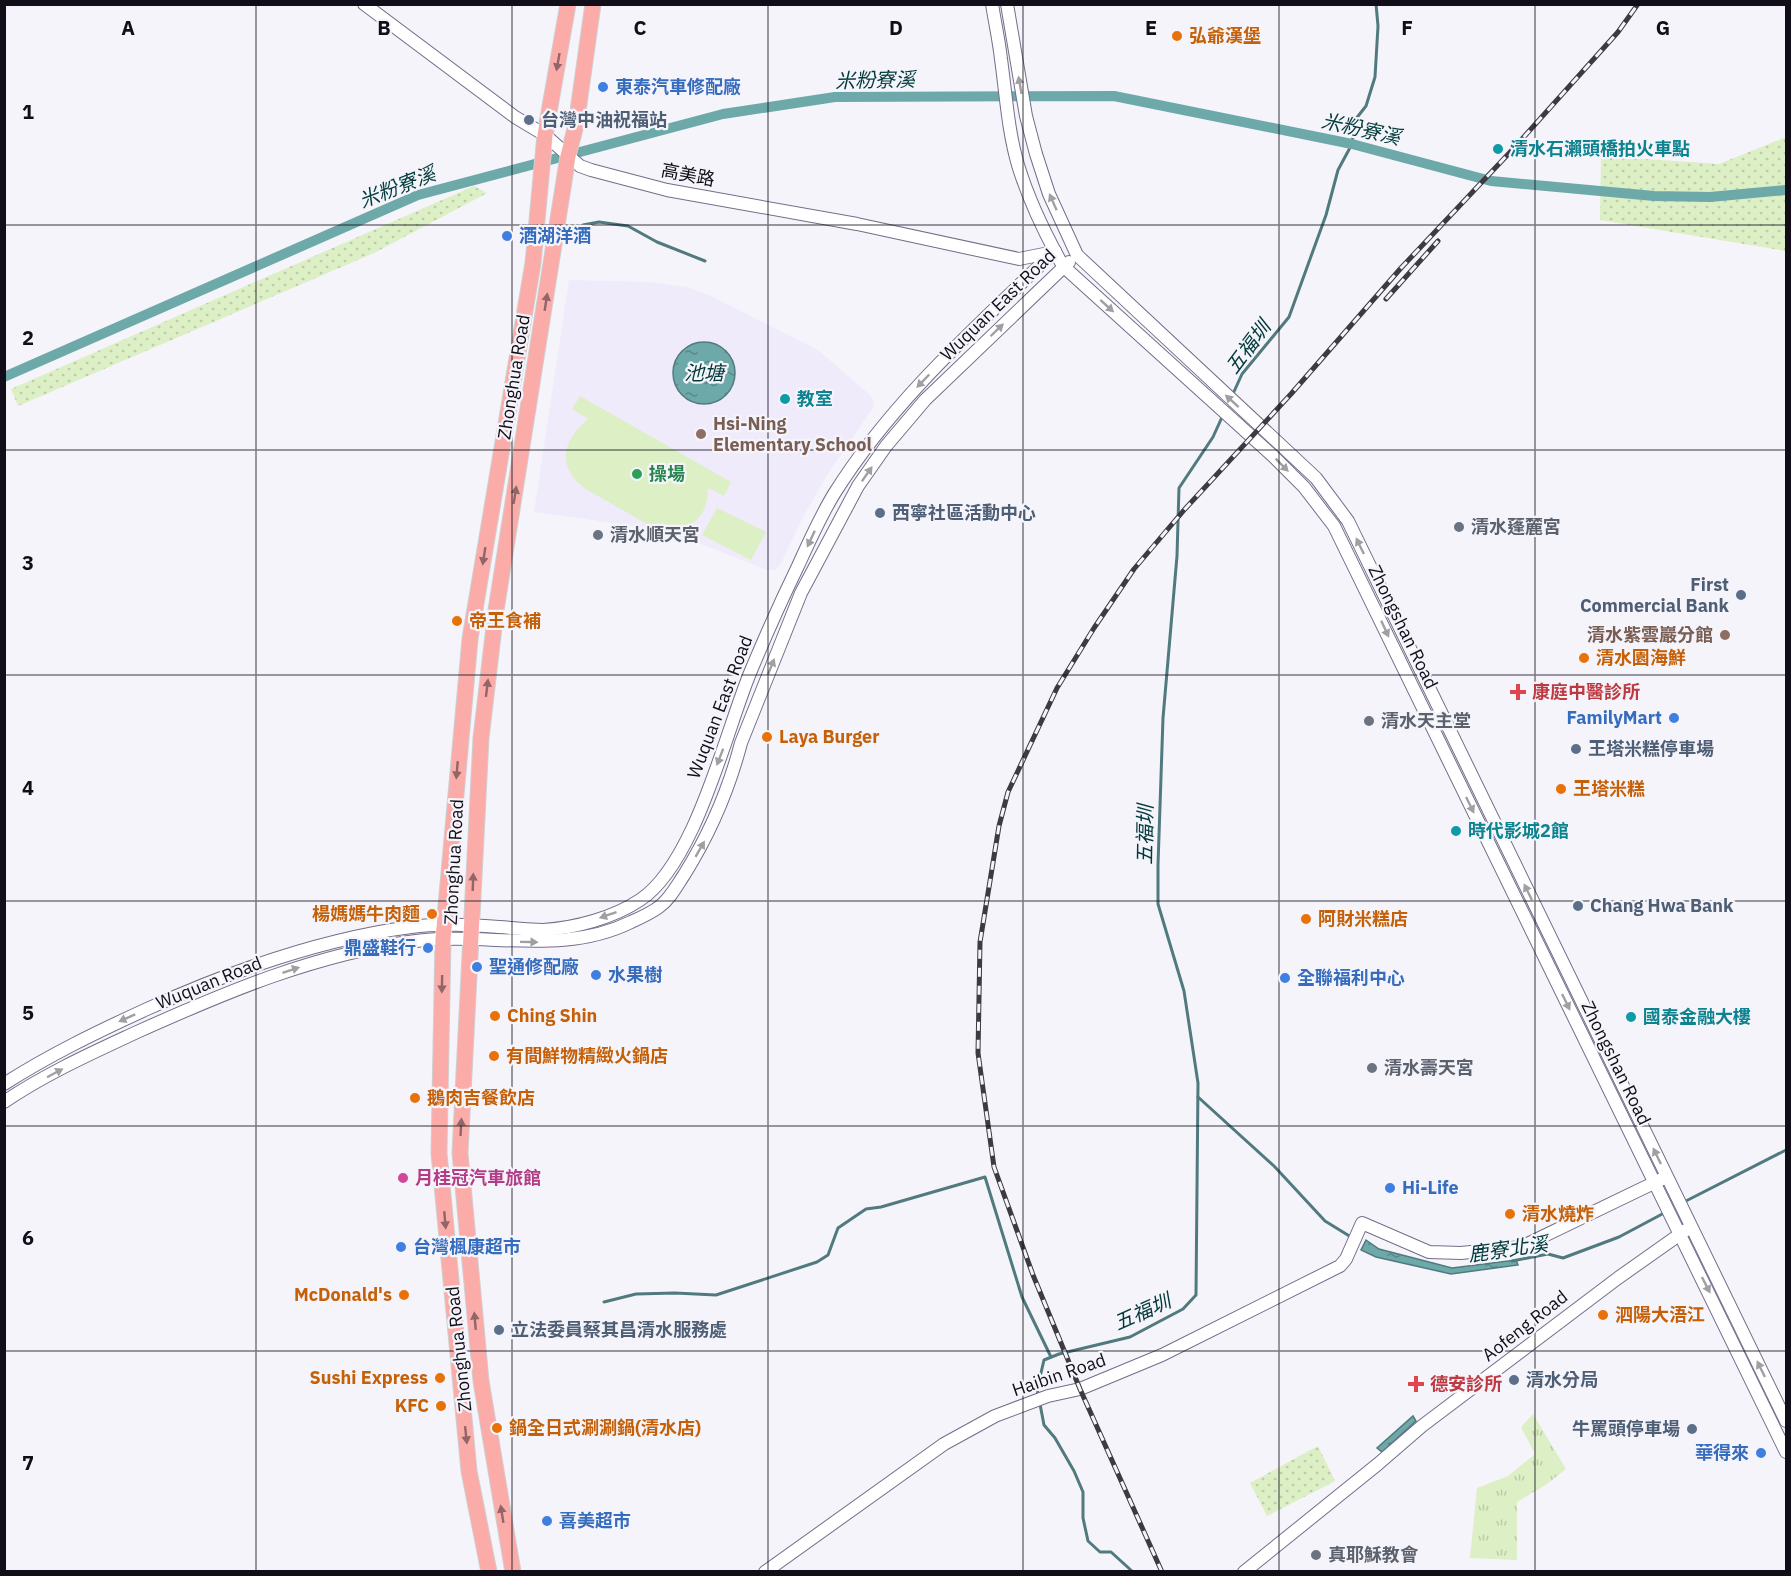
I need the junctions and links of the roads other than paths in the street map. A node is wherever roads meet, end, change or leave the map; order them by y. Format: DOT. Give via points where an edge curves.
graph roads {
  1 [pos="364,4"];
  2 [pos="568,4"];
  3 [pos="593,4"];
  4 [pos="992,4"];
  5 [pos="1007,4"];
  6 [pos="546,137"];
  7 [pos="574,161"];
  8 [pos="1055,251"];
  9 [pos="1077,255"];
  10 [pos="1064,266"];
  11 [pos="443,932"];
  12 [pos="471,933"];
  13 [pos="4,1084"];
  14 [pos="4,1102"];
  15 [pos="1666,1176"];
  16 [pos="1655,1183"];
  17 [pos="1692,1227"];
  18 [pos="1680,1233"];
  19 [pos="1786,1421"];
  20 [pos="1786,1452"];
  21 [pos="489,1572"];
  22 [pos="513,1572"];
  23 [pos="765,1572"];
  24 [pos="1244,1572"];
  1 -- 6 [label="street, 高美路"];
  2 -- 6 [label="main road, one-way"];
  3 -- 7 [label="main road, Zhonghua Road"];
  4 -- 8 [label="street, Zhongshan Road" via="1017,164 1033,209"];
  9 -- 5 [label="street, Zhongshan Road, one-way" via="1049,194 1026,116"];
  6 -- 7 [label="street, 高美路"];
  6 -- 11 [label="main road, Zhonghua Road, one-way" via="533,263 470,639"];
  7 -- 8 [label="street, 高美路" via="667,190 857,224 1019,259"];
  12 -- 7 [label="main road, Zhonghua Road, one-way" via="481,738 492,647"];
  8 -- 9 [label="street, Wuquan East Road"];
  8 -- 10 [label="street, Zhongshan Road"];
  8 -- 12 [label="street, Wuquan East Road, one-way" via="898,406 822,513 750,674 698,816 658,886 617,912 573,926"];
  9 -- 10 [label="street, Wuquan East Road"];
  15 -- 9 [label="street, Zhongshan Road, one-way" via="1348,521 1316,477"];
  12 -- 10 [label="street, Wuquan East Road, one-way" via="541,942 577,940 617,929 669,898 705,841 801,593 858,486 926,400"];
  10 -- 16 [label="street, Zhongshan Road, one-way" via="1274,456 1334,526"];
  11 -- 12 [label="street, Wuquan East Road"];
  11 -- 13 [label="street, Wuquan Road, one-way" via="413,927 365,935 266,961 100,1030"];
  14 -- 11 [label="street, Wuquan Road, one-way" via="97,1050 248,984 319,961"];
  11 -- 21 [label="main road, Zhonghua Road, one-way" via="439,1153 469,1471"];
  22 -- 12 [label="main road, Zhonghua Road, one-way" via="481,1381 460,1153"];
  15 -- 16 [label="street"];
  15 -- 17 [label="street, Zhongshan Road"];
  16 -- 18 [label="street, Zhongshan Road"];
  16 -- 23 [label="street, Haibin Road" via="1521,1247 1429,1252 1362,1223 1340,1266 1162,1355 1080,1389 1048,1396 995,1416 944,1444"];
  17 -- 18 [label="street, Aofeng Road"];
  19 -- 17 [label="street, Zhongshan Road, one-way"];
  18 -- 20 [label="street, Zhongshan Road, one-way"];
  18 -- 24 [label="street, Aofeng Road" via="1422,1426"];
}
